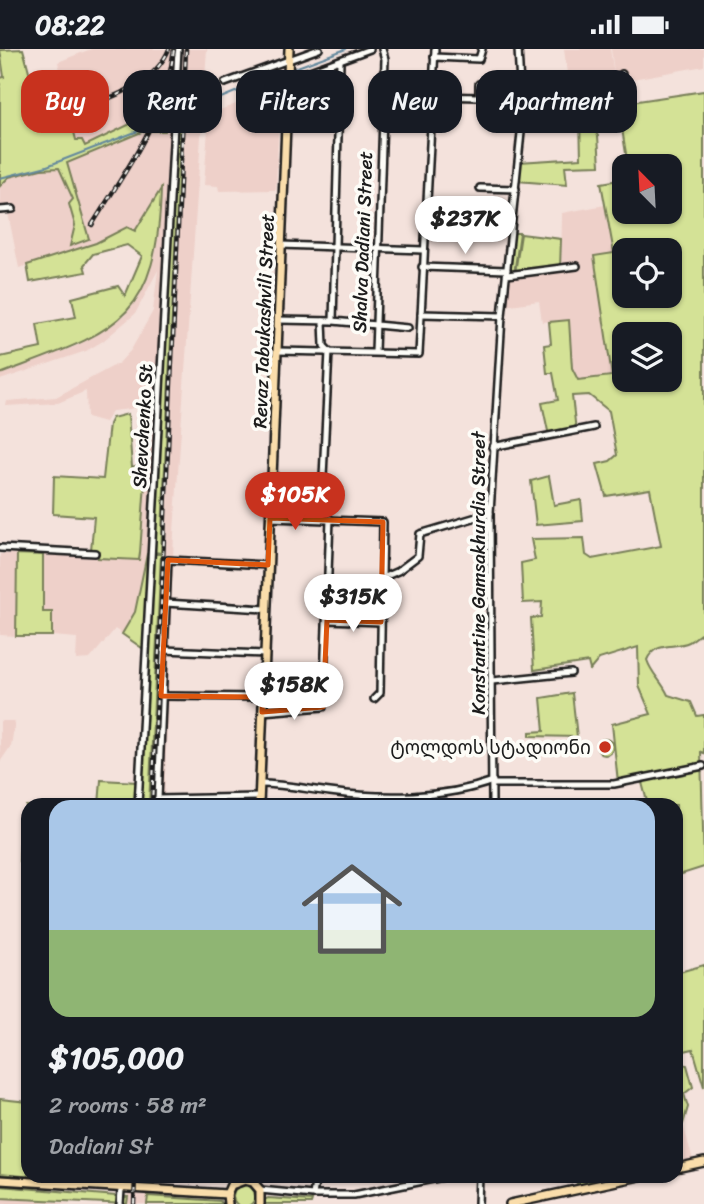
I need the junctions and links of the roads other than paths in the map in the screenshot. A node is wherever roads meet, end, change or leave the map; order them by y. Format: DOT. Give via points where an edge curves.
graph roads {
  1 [pos="178,49"];
  2 [pos="289,49"];
  3 [pos="319,49"];
  4 [pos="370,49"];
  5 [pos="382,49"];
  6 [pos="435,49"];
  7 [pos="482,49"];
  8 [pos="518,49"];
  9 [pos="435,57"];
  10 [pos="289,61"];
  11 [pos="340,61"];
  12 [pos="288,70"];
  13 [pos="314,70"];
  14 [pos="434,70"];
  15 [pos="519,70"];
  16 [pos="225,83"];
  17 [pos="286,133"];
  18 [pos="430,133"];
  19 [pos="521,133"];
  20 [pos="480,188"];
  21 [pos="516,189"];
  22 [pos="13,209"];
  23 [pos="0,210"];
  24 [pos="281,245"];
  25 [pos="336,247"];
  26 [pos="377,249"];
  27 [pos="423,250"];
  28 [pos="577,266"];
  29 [pos="422,267"];
  30 [pos="507,273"];
  31 [pos="421,314"];
  32 [pos="502,316"];
  33 [pos="278,320"];
  34 [pos="323,321"];
  35 [pos="333,321"];
  36 [pos="375,326"];
  37 [pos="408,328"];
  38 [pos="277,351"];
  39 [pos="328,351"];
  40 [pos="375,352"];
  41 [pos="594,427"];
  42 [pos="492,447"];
  43 [pos="490,513"];
  44 [pos="270,518"];
  45 [pos="321,519"];
  46 [pos="330,519"];
  47 [pos="0,548"];
  48 [pos="95,553"];
  49 [pos="268,565"];
  50 [pos="382,578"];
  51 [pos="165,603"];
  52 [pos="267,609"];
  53 [pos="327,620"];
  54 [pos="381,622"];
  55 [pos="163,650"];
  56 [pos="265,654"];
  57 [pos="571,673"];
  58 [pos="492,681"];
  59 [pos="161,696"];
  60 [pos="263,697"];
  61 [pos="374,699"];
  62 [pos="262,712"];
  63 [pos="703,766"];
  64 [pos="493,783"];
  65 [pos="260,784"];
  66 [pos="138,798"];
  67 [pos="157,798"];
  68 [pos="259,798"];
  69 [pos="492,798"];
  70 [pos="704,1162"];
  71 [pos="683,1166"];
  72 [pos="0,1180"];
  73 [pos="21,1182"];
  74 [pos="40,1183"];
  75 [pos="121,1183"];
  76 [pos="234,1183"];
  77 [pos="254,1183"];
  78 [pos="315,1183"];
  79 [pos="416,1183"];
  80 [pos="479,1183"];
  81 [pos="608,1183"];
  82 [pos="121,1189"];
  83 [pos="260,1189"];
  84 [pos="227,1194"];
  85 [pos="313,1195"];
  86 [pos="120,1204"];
  87 [pos="228,1204"];
  88 [pos="260,1204"];
  89 [pos="478,1204"];
  90 [pos="510,1204"];
  1 -- 66 [label="street, Shevchenko St"];
  2 -- 10 [label="main road, Revaz Tabukashvili Street"];
  3 -- 10 [label="street"];
  4 -- 11 [label="street"];
  5 -- 26 [label="street, Shalva Dadiani Street"];
  6 -- 9 [label="street"];
  7 -- 9 [label="street" via="478,59"];
  8 -- 15 [label="street, Konstantine Gamsakhurdia Street"];
  9 -- 14 [label="street"];
  10 -- 12 [label="main road, Revaz Tabukashvili Street"];
  10 -- 16 [label="street"];
  11 -- 13 [label="street"];
  11 -- 25 [label="street"];
  17 -- 24 [label="main road, Revaz Tabukashvili Street"];
  18 -- 27 [label="street"];
  19 -- 21 [label="street, Konstantine Gamsakhurdia Street"];
  20 -- 21 [label="street"];
  21 -- 30 [label="street, Konstantine Gamsakhurdia Street"];
  22 -- 23 [label="street"];
  24 -- 25 [label="street"];
  24 -- 33 [label="main road, Revaz Tabukashvili Street"];
  25 -- 26 [label="street"];
  25 -- 35 [label="street"];
  26 -- 27 [label="street"];
  26 -- 36 [label="street, Shalva Dadiani Street"];
  27 -- 29 [label="street"];
  28 -- 30 [label="street"];
  29 -- 30 [label="street"];
  29 -- 31 [label="street"];
  30 -- 32 [label="street, Konstantine Gamsakhurdia Street"];
  31 -- 32 [label="street"];
  31 -- 40 [label="street" via="419,354"];
  32 -- 42 [label="street, Konstantine Gamsakhurdia Street"];
  33 -- 34 [label="street"];
  33 -- 38 [label="main road, Revaz Tabukashvili Street"];
  34 -- 35 [label="street"];
  34 -- 39 [label="street"];
  35 -- 36 [label="street"];
  36 -- 37 [label="street"];
  36 -- 40 [label="street, Shalva Dadiani Street"];
  38 -- 39 [label="street"];
  38 -- 44 [label="main road, Revaz Tabukashvili Street"];
  39 -- 40 [label="street"];
  39 -- 45 [label="street"];
  41 -- 42 [label="street"];
  42 -- 43 [label="street, Konstantine Gamsakhurdia Street"];
  43 -- 50 [label="street" via="420,534 418,556"];
  43 -- 58 [label="street, Konstantine Gamsakhurdia Street"];
  44 -- 45 [label="street"];
  44 -- 49 [label="main road, Revaz Tabukashvili Street"];
  45 -- 46 [label="street"];
  46 -- 50 [label="street" via="383,522"];
  46 -- 53 [label="street"];
  47 -- 48 [label="street"];
  49 -- 51 [label="street" via="168,560"];
  49 -- 52 [label="main road, Revaz Tabukashvili Street"];
  50 -- 54 [label="street"];
  51 -- 52 [label="street"];
  51 -- 55 [label="street"];
  52 -- 56 [label="main road, Revaz Tabukashvili Street"];
  53 -- 54 [label="street"];
  53 -- 62 [label="street" via="323,707"];
  54 -- 61 [label="street" via="380,693"];
  55 -- 56 [label="street"];
  55 -- 59 [label="street"];
  56 -- 60 [label="main road, Revaz Tabukashvili Street"];
  57 -- 58 [label="street"];
  58 -- 64 [label="street, Konstantine Gamsakhurdia Street"];
  59 -- 60 [label="street"];
  59 -- 67 [label="street"];
  60 -- 62 [label="main road, Revaz Tabukashvili Street"];
  62 -- 65 [label="main road, Revaz Tabukashvili Street"];
  63 -- 64 [label="street" via="614,784"];
  64 -- 65 [label="street" via="435,794 375,795"];
  64 -- 69 [label="street, Konstantine Gamsakhurdia Street"];
  65 -- 68 [label="main road, Revaz Tabukashvili Street"];
  70 -- 71 [label="main road"];
  72 -- 73 [label="main road"];
  74 -- 82 [label="main road"];
  75 -- 82 [label="street"];
  76 -- 84 [label="main road"];
  77 -- 83 [label="main road"];
  78 -- 85 [label="street"];
  79 -- 85 [label="street" via="375,1192"];
  80 -- 89 [label="street"];
  81 -- 90 [label="main road"];
  82 -- 84 [label="main road"];
  82 -- 86 [label="street"];
  83 -- 85 [label="street"];
  83 -- 88 [label="main road"];
  84 -- 87 [label="main road"];
}
